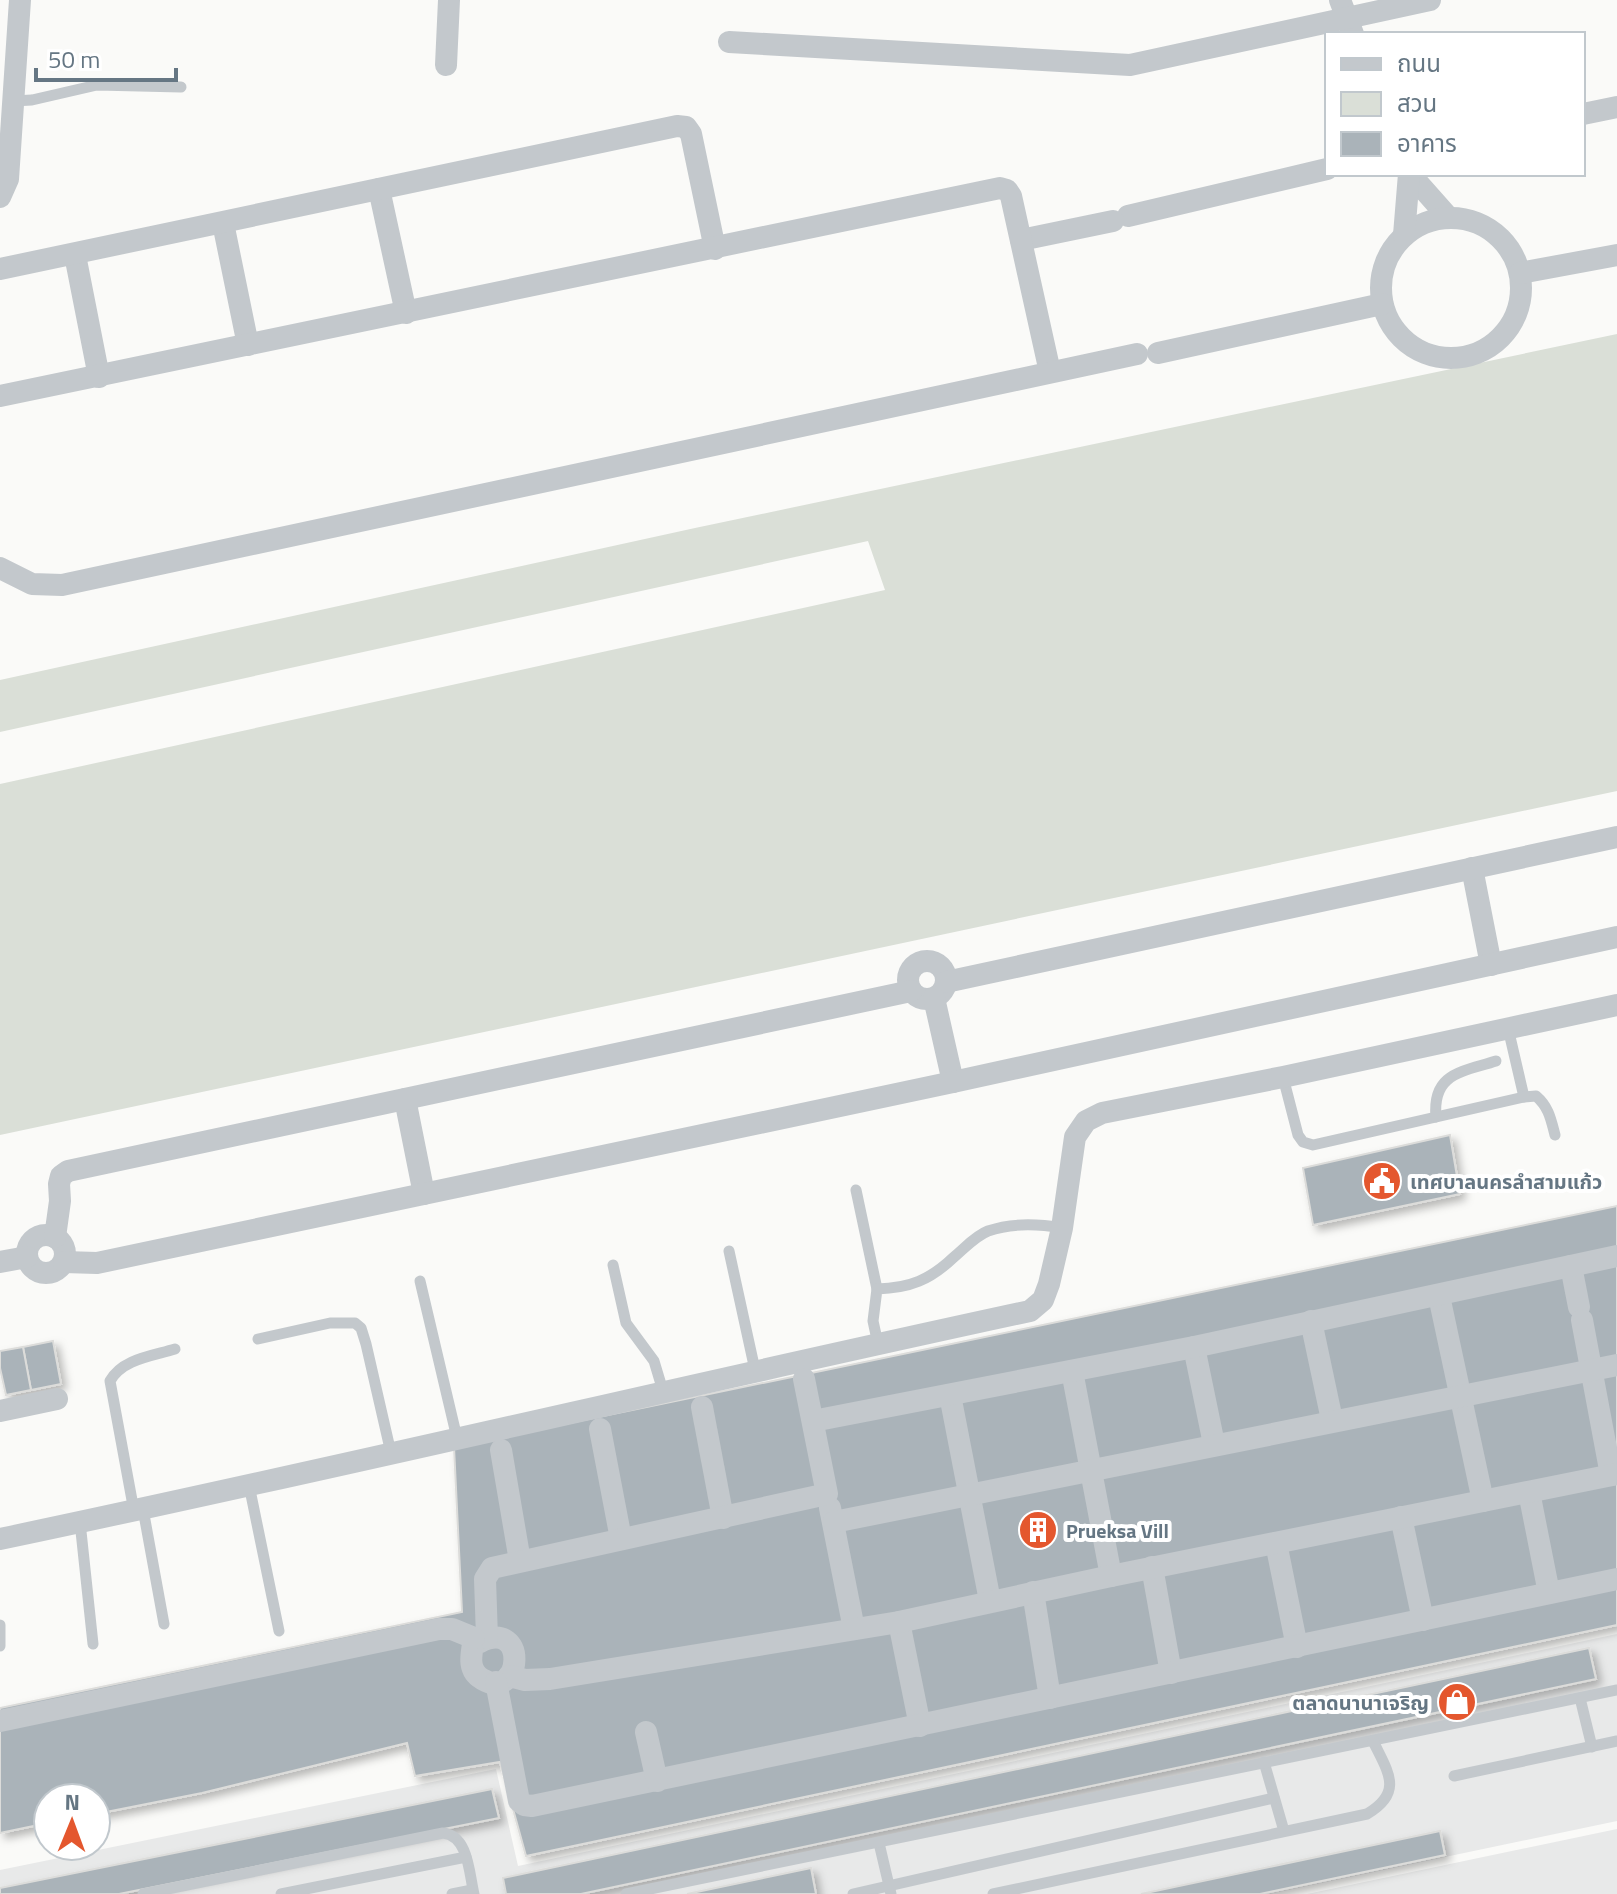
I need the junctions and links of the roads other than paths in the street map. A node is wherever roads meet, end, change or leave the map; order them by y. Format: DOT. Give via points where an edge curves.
graph roads {
  1 [pos="20,0"];
  2 [pos="449,0"];
  3 [pos="1430,0"];
  4 [pos="1346,17"];
  5 [pos="729,42"];
  6 [pos="446,65"];
  7 [pos="181,87"];
  8 [pos="13,101"];
  9 [pos="1617,107"];
  10 [pos="1585,114"];
  11 [pos="1325,169"];
  12 [pos="1410,176"];
  13 [pos="1412,176"];
  14 [pos="379,189"];
  15 [pos="0,197"];
  16 [pos="1449,218"];
  17 [pos="223,223"];
  18 [pos="1404,235"];
  19 [pos="1021,240"];
  20 [pos="715,249"];
  21 [pos="75,255"];
  22 [pos="1617,255"];
  23 [pos="0,269"];
  24 [pos="1520,273"];
  25 [pos="1382,304"];
  26 [pos="406,313"];
  27 [pos="248,345"];
  28 [pos="1050,372"];
  29 [pos="99,377"];
  30 [pos="0,396"];
  31 [pos="0,568"];
  32 [pos="1617,837"];
  33 [pos="1472,868"];
  34 [pos="1617,937"];
  35 [pos="1491,965"];
  36 [pos="940,990"];
  37 [pos="911,991"];
  38 [pos="1617,1005"];
  39 [pos="1507,1027"];
  40 [pos="1496,1061"];
  41 [pos="1283,1077"];
  42 [pos="953,1082"];
  43 [pos="1524,1097"];
  44 [pos="405,1099"];
  45 [pos="1436,1117"];
  46 [pos="1555,1135"];
  47 [pos="856,1190"];
  48 [pos="424,1194"];
  49 [pos="1062,1228"];
  50 [pos="55,1237"];
  51 [pos="729,1251"];
  52 [pos="1617,1256"];
  53 [pos="27,1257"];
  54 [pos="0,1262"];
  55 [pos="64,1262"];
  56 [pos="613,1265"];
  57 [pos="1571,1266"];
  58 [pos="420,1281"];
  59 [pos="877,1289"];
  60 [pos="1439,1296"];
  61 [pos="1311,1321"];
  62 [pos="258,1339"];
  63 [pos="878,1344"];
  64 [pos="1194,1347"];
  65 [pos="175,1349"];
  66 [pos="1617,1365"];
  67 [pos="755,1370"];
  68 [pos="1072,1371"];
  69 [pos="1591,1371"];
  70 [pos="804,1379"];
  71 [pos="663,1391"];
  72 [pos="950,1395"];
  73 [pos="1459,1395"];
  74 [pos="57,1399"];
  75 [pos="702,1407"];
  76 [pos="0,1411"];
  77 [pos="1332,1420"];
  78 [pos="813,1421"];
  79 [pos="600,1429"];
  80 [pos="457,1438"];
  81 [pos="1214,1444"];
  82 [pos="501,1450"];
  83 [pos="391,1453"];
  84 [pos="1092,1471"];
  85 [pos="1614,1475"];
  86 [pos="249,1485"];
  87 [pos="1529,1492"];
  88 [pos="827,1494"];
  89 [pos="970,1496"];
  90 [pos="1483,1501"];
  91 [pos="138,1510"];
  92 [pos="1401,1517"];
  93 [pos="723,1518"];
  94 [pos="80,1522"];
  95 [pos="834,1522"];
  96 [pos="0,1539"];
  97 [pos="621,1539"];
  98 [pos="1276,1543"];
  99 [pos="520,1561"];
  100 [pos="1152,1567"];
  101 [pos="1111,1576"];
  102 [pos="1617,1579"];
  103 [pos="1033,1592"];
  104 [pos="1549,1593"];
  105 [pos="990,1601"];
  106 [pos="1423,1620"];
  107 [pos="899,1622"];
  108 [pos="164,1624"];
  109 [pos="0,1625"];
  110 [pos="854,1629"];
  111 [pos="279,1631"];
  112 [pos="480,1638"];
  113 [pos="93,1644"];
  114 [pos="0,1646"];
  115 [pos="1297,1647"];
  116 [pos="1171,1673"];
  117 [pos="503,1679"];
  118 [pos="1617,1690"];
  119 [pos="1050,1698"];
  120 [pos="1580,1698"];
  121 [pos="0,1721"];
  122 [pos="920,1726"];
  123 [pos="646,1732"];
  124 [pos="1373,1741"];
  125 [pos="1617,1741"];
  126 [pos="1592,1747"];
  127 [pos="1264,1762"];
  128 [pos="1454,1776"];
  129 [pos="657,1781"];
  130 [pos="1274,1798"];
  131 [pos="1284,1831"];
  132 [pos="879,1843"];
  133 [pos="466,1857"];
  134 [pos="890,1890"];
  135 [pos="473,1892"];
  136 [pos="143,1894"];
  137 [pos="281,1894"];
  138 [pos="452,1894"];
  139 [pos="626,1894"];
  140 [pos="853,1894"];
  141 [pos="993,1894"];
  1 -- 8 [label="street"];
  2 -- 6 [label="street"];
  3 -- 4 [label="street"];
  4 -- 5 [label="street" via="1130,65"];
  7 -- 8 [label="lane" via="97,85"];
  8 -- 15 [label="street" via="8,179"];
  9 -- 10 [label="street"];
  11 -- 19 [label="street"];
  12 -- 18 [label="street"];
  13 -- 16 [label="street"];
  14 -- 17 [label="street"];
  14 -- 20 [label="street" via="686,127"];
  14 -- 26 [label="street"];
  16 -- 18 [label="street" via="1425,222"];
  16 -- 24 [label="street" via="1487,227 1508,247"];
  17 -- 21 [label="street"];
  17 -- 27 [label="street"];
  18 -- 25 [label="street" via="1388,255 1381,279"];
  19 -- 20 [label="street" via="1011,196 1000,188"];
  19 -- 28 [label="street"];
  20 -- 26 [label="street"];
  21 -- 23 [label="street"];
  21 -- 29 [label="street"];
  22 -- 24 [label="street"];
  24 -- 25 [label="street" via="1522,293 1507,330 1485,349 1456,358 1436,357 1401,339"];
  25 -- 28 [label="street"];
  26 -- 27 [label="street"];
  27 -- 29 [label="street"];
  28 -- 31 [label="street" via="62,585 32,584"];
  29 -- 30 [label="street"];
  32 -- 33 [label="street"];
  33 -- 35 [label="street"];
  33 -- 36 [label="street"];
  34 -- 35 [label="street"];
  35 -- 42 [label="street"];
  36 -- 37 [label="street" via="919,997"];
  36 -- 37 [label="street" via="941,967 922,961 908,974"];
  36 -- 42 [label="street"];
  37 -- 44 [label="street"];
  38 -- 39 [label="street"];
  39 -- 41 [label="street"];
  39 -- 43 [label="lane"];
  40 -- 45 [label="lane" via="1443,1081 1434,1102"];
  41 -- 45 [label="lane" via="1298,1135 1313,1145"];
  41 -- 49 [label="street" via="1102,1113 1086,1121 1075,1137"];
  42 -- 48 [label="street"];
  43 -- 45 [label="lane"];
  43 -- 46 [label="lane" via="1536,1096 1544,1103"];
  44 -- 48 [label="street"];
  44 -- 50 [label="street" via="68,1171 59,1184"];
  47 -- 59 [label="lane"];
  48 -- 55 [label="street" via="97,1263"];
  49 -- 59 [label="lane" via="1039,1224 988,1231 918,1284"];
  49 -- 63 [label="street" via="1043,1300 1030,1311"];
  50 -- 53 [label="street" via="37,1237"];
  50 -- 55 [label="street" via="64,1245"];
  51 -- 67 [label="lane"];
  52 -- 57 [label="street"];
  53 -- 54 [label="street"];
  53 -- 55 [label="street" via="43,1273"];
  56 -- 71 [label="lane" via="626,1323 654,1361"];
  57 -- 60 [label="street"];
  57 -- 69 [label="street"];
  58 -- 80 [label="lane"];
  59 -- 63 [label="lane" via="873,1321"];
  60 -- 61 [label="street"];
  60 -- 73 [label="street"];
  61 -- 64 [label="street"];
  61 -- 77 [label="street"];
  62 -- 83 [label="lane" via="330,1323 361,1328"];
  63 -- 67 [label="street"];
  64 -- 68 [label="street"];
  64 -- 81 [label="street"];
  65 -- 91 [label="lane" via="128,1363 110,1381"];
  66 -- 69 [label="street"];
  67 -- 71 [label="street"];
  68 -- 72 [label="street"];
  68 -- 84 [label="street"];
  69 -- 73 [label="street"];
  69 -- 85 [label="street"];
  70 -- 78 [label="street"];
  71 -- 80 [label="street"];
  72 -- 78 [label="street"];
  72 -- 89 [label="street"];
  73 -- 77 [label="street"];
  73 -- 90 [label="street"];
  74 -- 76 [label="street"];
  75 -- 93 [label="street"];
  77 -- 81 [label="street"];
  78 -- 88 [label="street"];
  79 -- 97 [label="street"];
  80 -- 83 [label="street"];
  81 -- 84 [label="street"];
  82 -- 99 [label="street"];
  83 -- 86 [label="street"];
  84 -- 89 [label="street"];
  84 -- 101 [label="street"];
  85 -- 87 [label="street"];
  86 -- 91 [label="street"];
  86 -- 111 [label="lane"];
  87 -- 90 [label="street"];
  87 -- 104 [label="street"];
  88 -- 93 [label="street"];
  88 -- 95 [label="street"];
  89 -- 95 [label="street"];
  89 -- 105 [label="street"];
  90 -- 92 [label="street"];
  91 -- 94 [label="street"];
  91 -- 108 [label="lane"];
  92 -- 98 [label="street"];
  92 -- 106 [label="street"];
  93 -- 97 [label="street"];
  94 -- 96 [label="street"];
  94 -- 113 [label="lane"];
  95 -- 110 [label="street"];
  97 -- 99 [label="street"];
  98 -- 100 [label="street"];
  98 -- 115 [label="street"];
  99 -- 112 [label="street" via="487,1573"];
  100 -- 101 [label="street"];
  100 -- 116 [label="street"];
  101 -- 103 [label="street"];
  102 -- 104 [label="street"];
  103 -- 105 [label="street"];
  103 -- 119 [label="street"];
  104 -- 106 [label="street"];
  105 -- 107 [label="street"];
  106 -- 115 [label="street"];
  107 -- 110 [label="street"];
  107 -- 122 [label="street"];
  109 -- 114 [label="lane"];
  110 -- 117 [label="street" via="550,1679"];
  112 -- 117 [label="street" via="472,1668 482,1679"];
  112 -- 117 [label="street" via="502,1639 513,1648 516,1663"];
  112 -- 121 [label="street" via="439,1629"];
  115 -- 116 [label="street"];
  116 -- 119 [label="street"];
  117 -- 129 [label="street" via="519,1801 524,1805"];
  118 -- 120 [label="lane"];
  119 -- 122 [label="street"];
  120 -- 124 [label="lane"];
  120 -- 126 [label="lane"];
  122 -- 129 [label="street"];
  123 -- 129 [label="street"];
  124 -- 127 [label="lane"];
  124 -- 131 [label="lane" via="1389,1784 1382,1805 1367,1814"];
  125 -- 126 [label="lane"];
  126 -- 128 [label="lane"];
  127 -- 130 [label="lane"];
  127 -- 132 [label="lane"];
  130 -- 131 [label="lane"];
  130 -- 134 [label="lane"];
  131 -- 141 [label="lane"];
  132 -- 134 [label="lane"];
  132 -- 139 [label="lane"];
  133 -- 135 [label="lane"];
  133 -- 136 [label="lane" via="460,1842 443,1833"];
  133 -- 137 [label="lane"];
  134 -- 140 [label="lane"];
  135 -- 138 [label="lane"];
}
